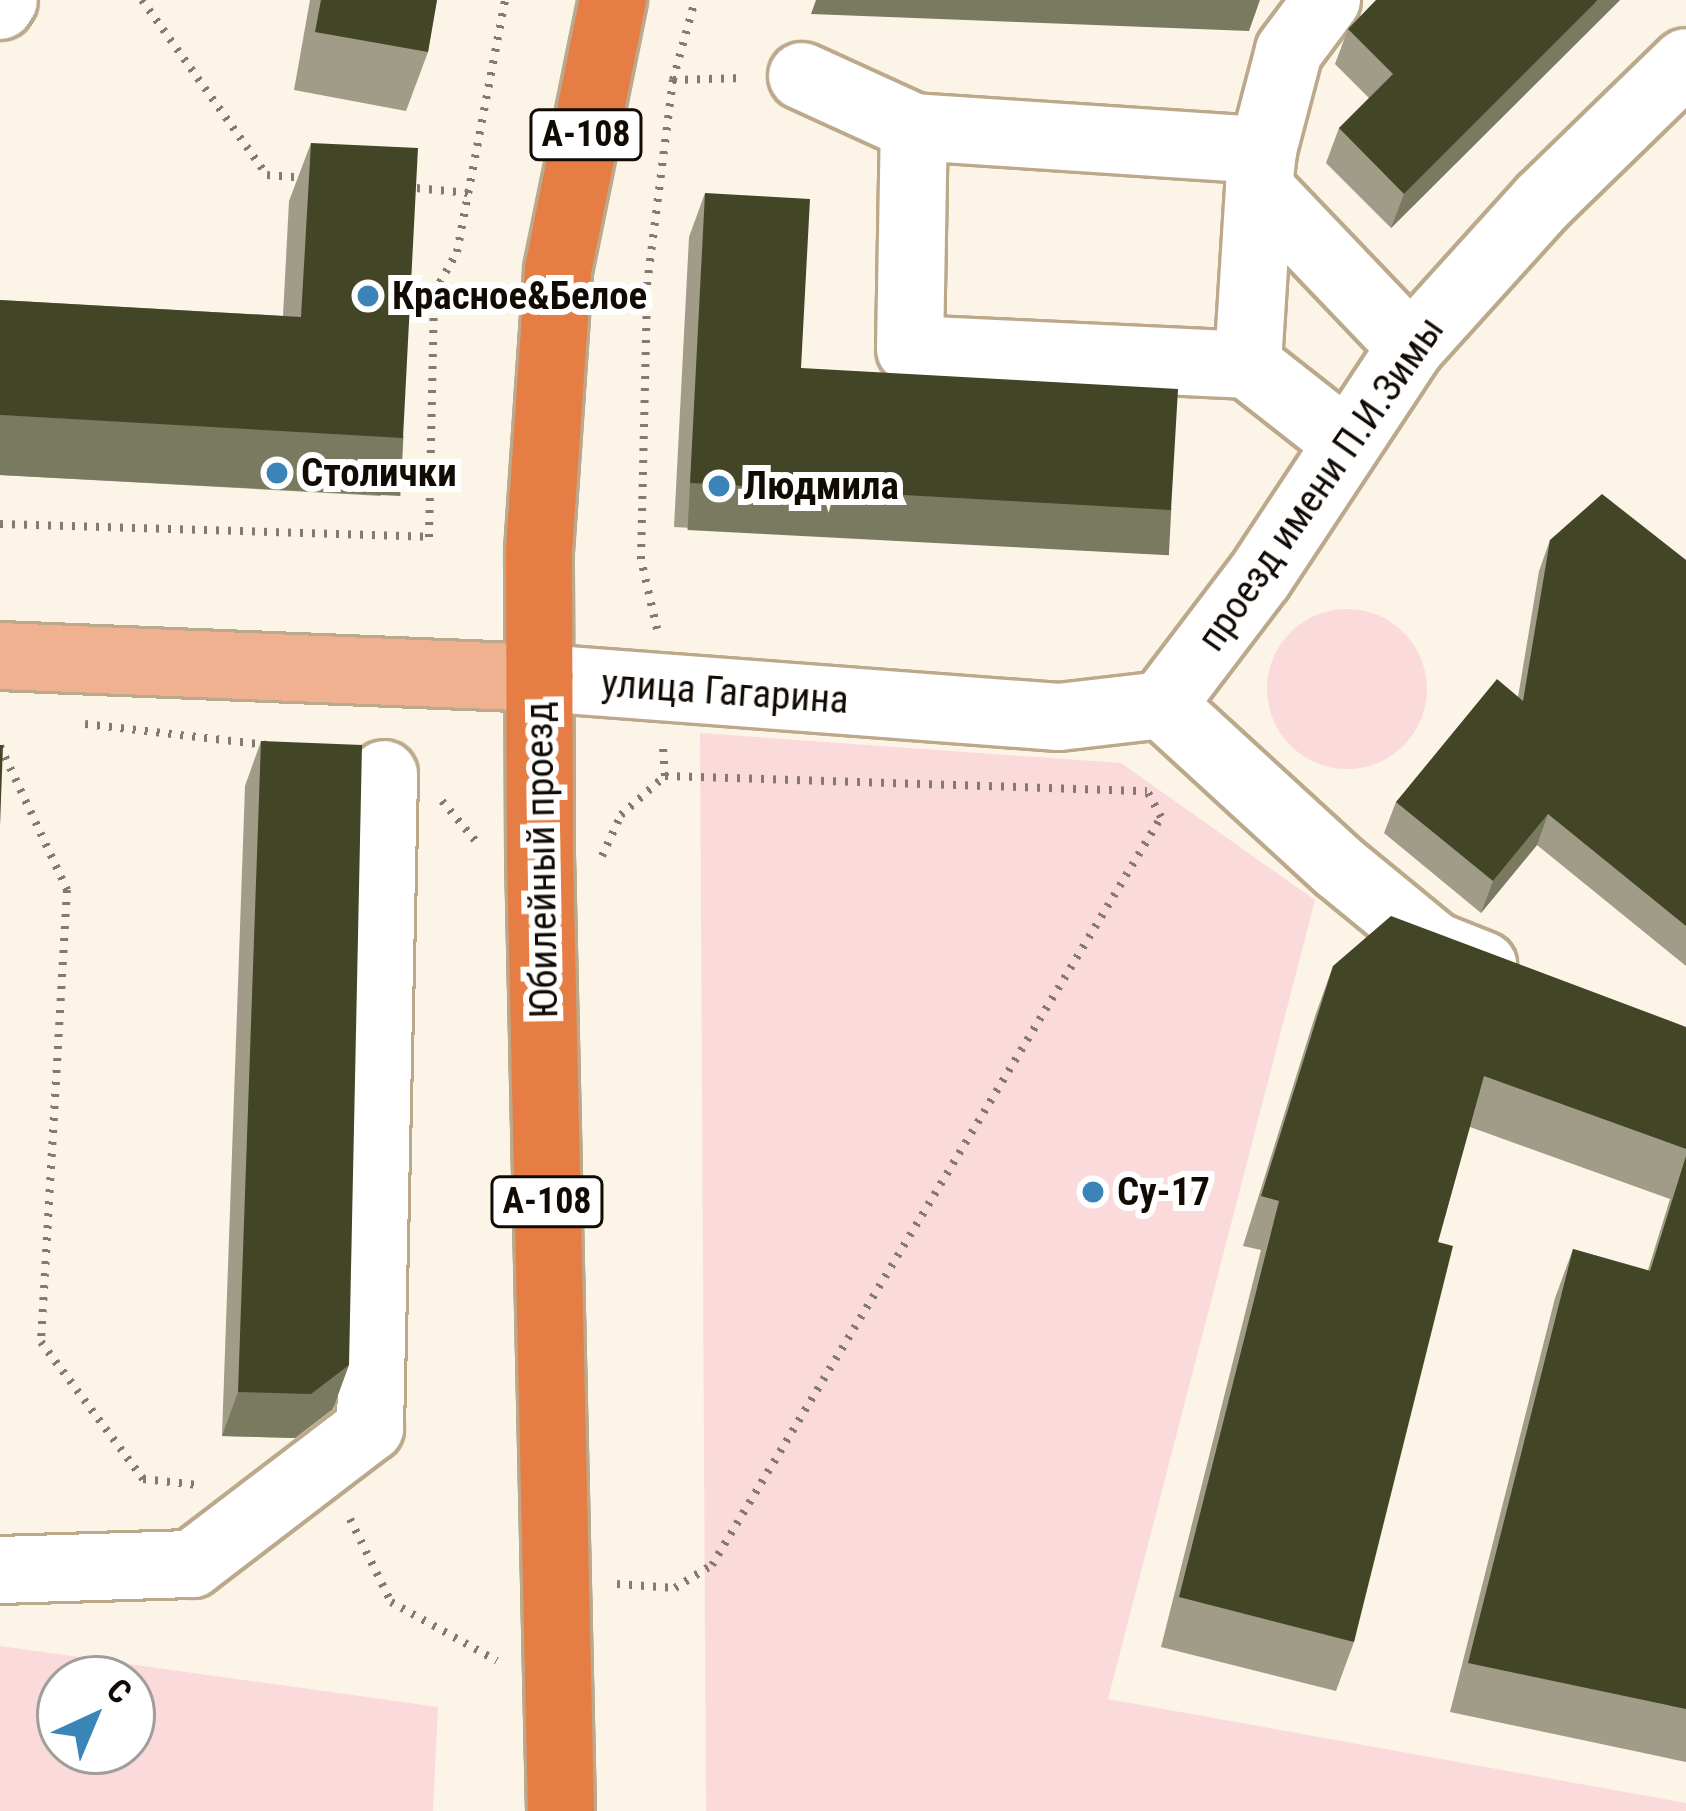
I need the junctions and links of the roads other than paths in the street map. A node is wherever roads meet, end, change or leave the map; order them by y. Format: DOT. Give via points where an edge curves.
graph roads {
  1 [pos="613,0"];
  2 [pos="1328,0"];
  3 [pos="1686,62"];
  4 [pos="802,76"];
  5 [pos="914,127"];
  6 [pos="1261,169"];
  7 [pos="1411,346"];
  8 [pos="1248,365"];
  9 [pos="1346,442"];
  10 [pos="0,656"];
  11 [pos="540,678"];
  12 [pos="1162,705"];
  13 [pos="384,775"];
  14 [pos="1540,986"];
  15 [pos="0,1570"];
  16 [pos="561,1811"];
  1 -- 11 [label="highway, Юбилейный проезд / А-108" via="558,270 539,550"];
  2 -- 6 [label="street" via="1289,50"];
  3 -- 7 [label="street, проезд имени П.И.Зимы"];
  4 -- 5 [label="street"];
  5 -- 6 [label="street"];
  5 -- 8 [label="street" via="910,349"];
  6 -- 7 [label="street"];
  6 -- 8 [label="street"];
  7 -- 9 [label="street, проезд имени П.И.Зимы"];
  8 -- 9 [label="street"];
  9 -- 12 [label="street, проезд имени П.И.Зимы" via="1260,576"];
  10 -- 11 [label="main road, улица Гагарина"];
  11 -- 12 [label="street, улица Гагарина" via="1059,717"];
  11 -- 16 [label="highway, Юбилейный проезд / А-108"];
  12 -- 14 [label="street" via="1435,946"];
  13 -- 15 [label="street" via="370,1427 192,1564"];
}
